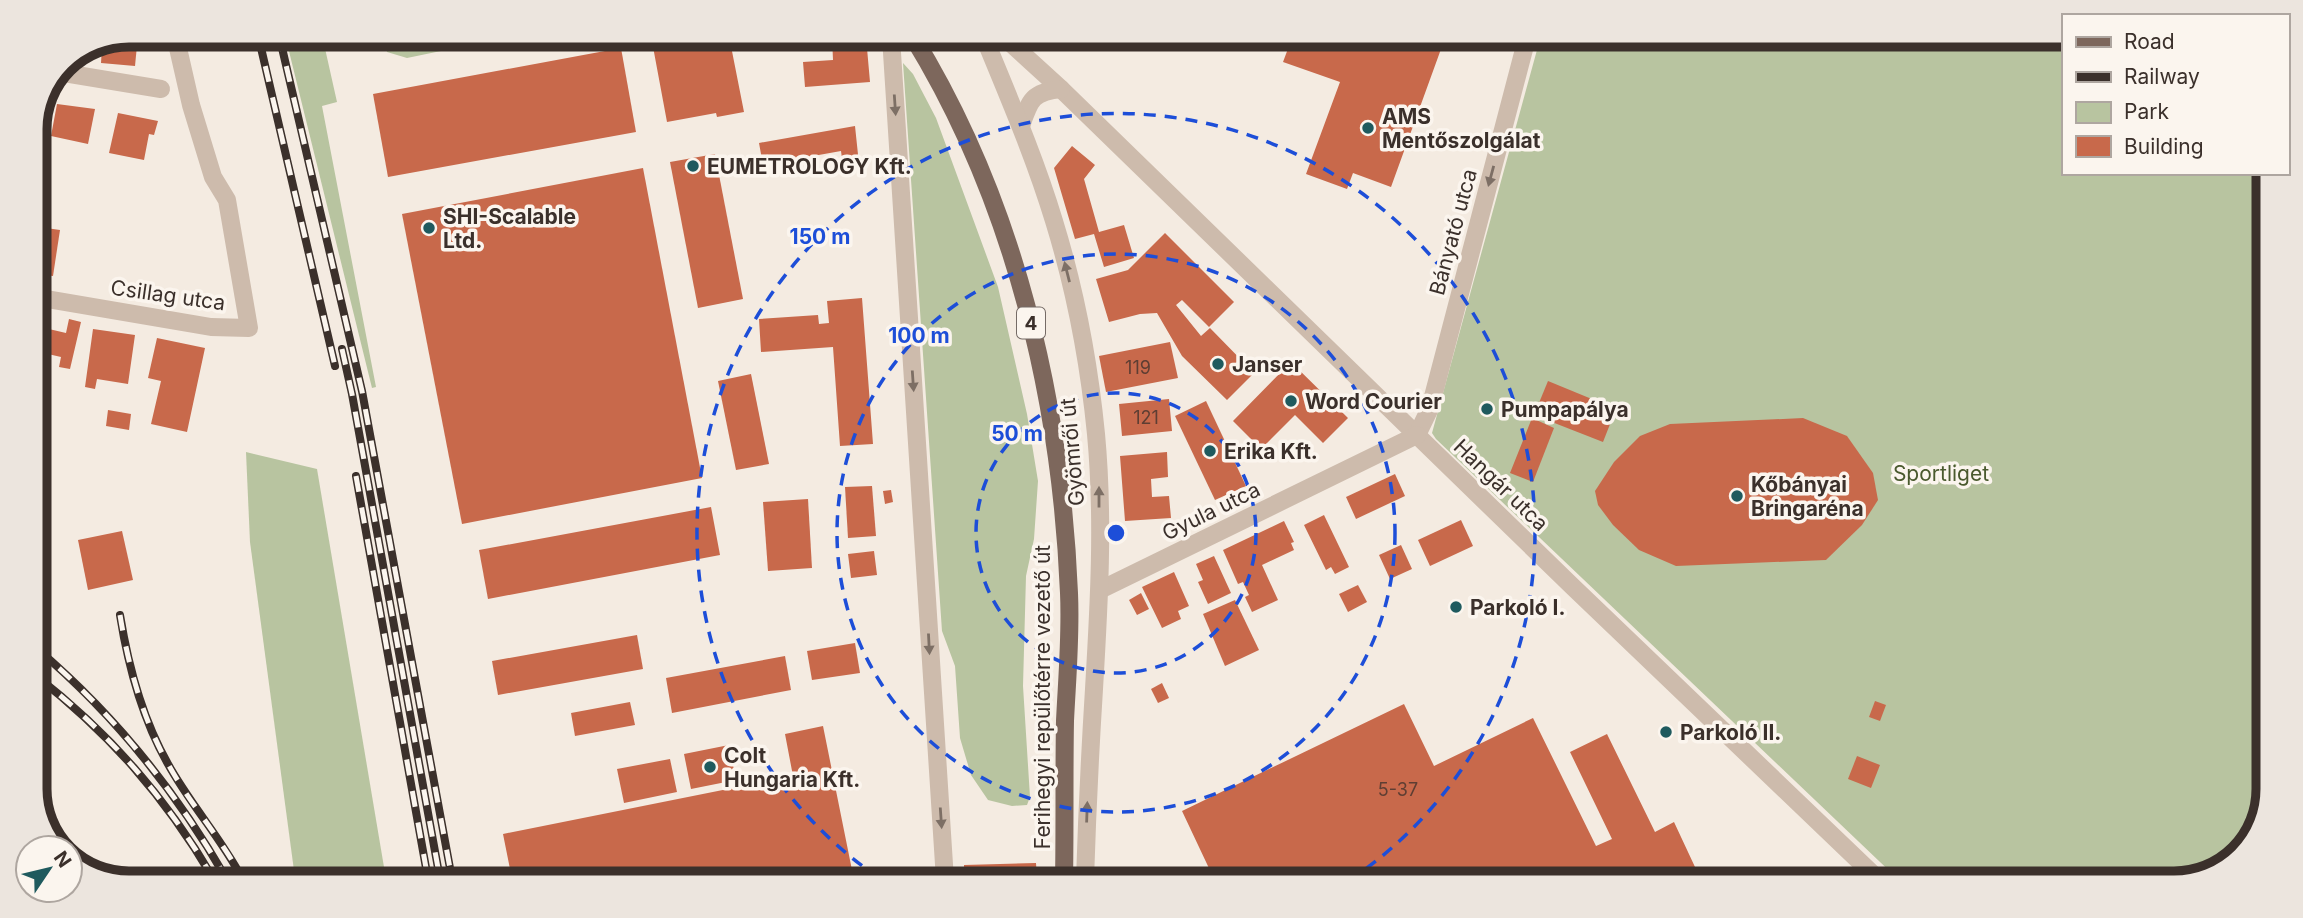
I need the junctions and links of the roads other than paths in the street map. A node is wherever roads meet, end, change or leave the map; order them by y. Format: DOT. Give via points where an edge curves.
graph roads {
  1 [pos="178,47"];
  2 [pos="892,47"];
  3 [pos="919,47"];
  4 [pos="988,47"];
  5 [pos="1015,47"];
  6 [pos="1525,47"];
  7 [pos="69,74"];
  8 [pos="161,89"];
  9 [pos="1061,89"];
  10 [pos="1021,126"];
  11 [pos="47,299"];
  12 [pos="1417,435"];
  13 [pos="1100,590"];
  14 [pos="944,871"];
  15 [pos="1064,871"];
  16 [pos="1085,871"];
  17 [pos="1870,871"];
  1 -- 11 [label="street, Csillag utca" via="213,177 226,200 249,328 211,327"];
  2 -- 14 [label="street, one-way"];
  3 -- 15 [label="main road, Ferihegyi repülőtérre vezető út / 4" via="970,147 1004,235 1049,400 1060,469 1069,597"];
  4 -- 10 [label="street, Gyömrői út"];
  5 -- 9 [label="street, Hangár utca"];
  6 -- 12 [label="street, Bányató utca, one-way" via="1430,408"];
  7 -- 8 [label="street"];
  9 -- 10 [label="street" via="1033,98"];
  9 -- 12 [label="street, Hangár utca"];
  13 -- 10 [label="street, Gyömrői út, one-way" via="1096,433 1080,328 1055,225"];
  12 -- 13 [label="street, Gyula utca"];
  12 -- 17 [label="street, Hangár utca"];
  16 -- 13 [label="street, Gyömrői út, one-way"];
}
